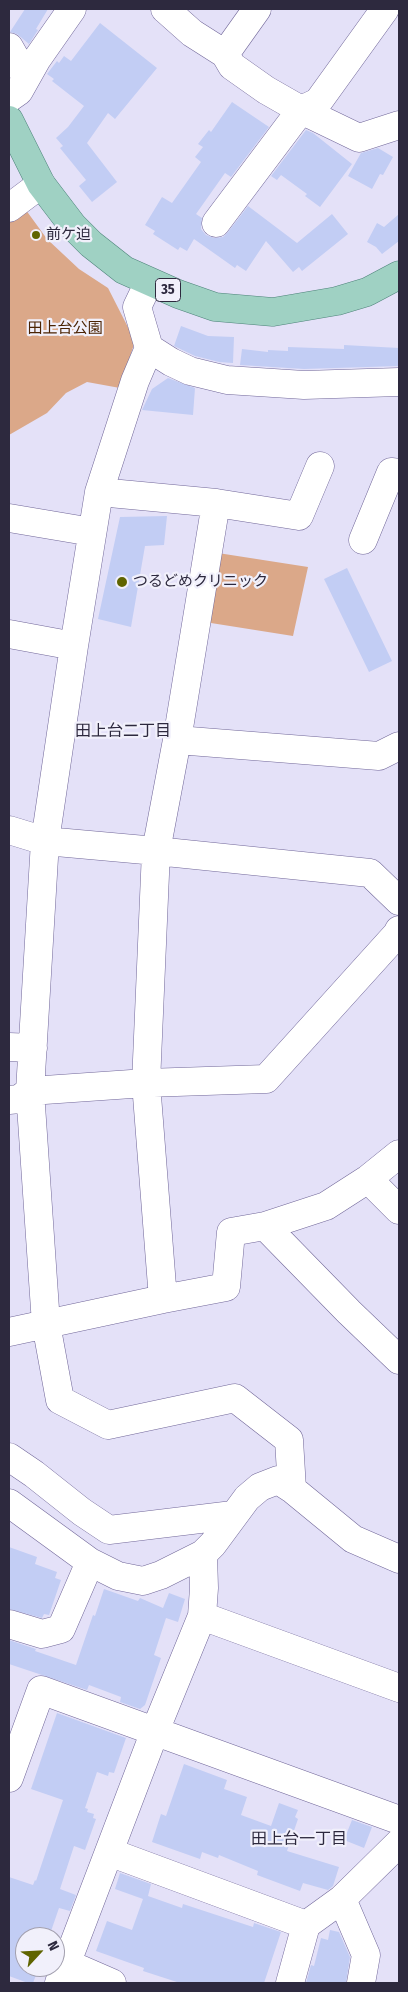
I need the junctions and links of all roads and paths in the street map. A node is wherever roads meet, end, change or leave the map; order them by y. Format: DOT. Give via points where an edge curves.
graph roads {
  1 [pos="72,9"];
  2 [pos="166,9"];
  3 [pos="257,9"];
  4 [pos="385,9"];
  5 [pos="9,46"];
  6 [pos="225,54"];
  7 [pos="26,77"];
  8 [pos="9,98"];
  9 [pos="301,110"];
  10 [pos="9,120"];
  11 [pos="399,125"];
  12 [pos="41,184"];
  13 [pos="9,208"];
  14 [pos="216,223"];
  15 [pos="399,274"];
  16 [pos="149,282"];
  17 [pos="149,348"];
  18 [pos="399,382"];
  19 [pos="320,466"];
  20 [pos="399,473"];
  21 [pos="99,492"];
  22 [pos="216,503"];
  23 [pos="9,518"];
  24 [pos="92,532"];
  25 [pos="363,540"];
  26 [pos="9,634"];
  27 [pos="74,646"];
  28 [pos="177,740"];
  29 [pos="399,746"];
  30 [pos="9,830"];
  31 [pos="45,841"];
  32 [pos="156,850"];
  33 [pos="399,901"];
  34 [pos="399,930"];
  35 [pos="21,1047"];
  36 [pos="146,1083"];
  37 [pos="20,1096"];
  38 [pos="399,1154"];
  39 [pos="368,1179"];
  40 [pos="399,1210"];
  41 [pos="265,1226"];
  42 [pos="163,1298"];
  43 [pos="46,1324"];
  44 [pos="9,1332"];
  45 [pos="399,1360"];
  46 [pos="9,1457"];
  47 [pos="292,1489"];
  48 [pos="9,1503"];
  49 [pos="233,1516"];
  50 [pos="203,1554"];
  51 [pos="399,1559"];
  52 [pos="90,1562"];
  53 [pos="202,1616"];
  54 [pos="9,1624"];
  55 [pos="399,1688"];
  56 [pos="155,1731"];
  57 [pos="9,1778"];
  58 [pos="399,1820"];
  59 [pos="399,1843"];
  60 [pos="109,1852"];
  61 [pos="342,1899"];
  62 [pos="306,1925"];
  63 [pos="65,1968"];
  64 [pos="65,1973"];
  65 [pos="112,1983"];
  66 [pos="290,1983"];
  67 [pos="361,1983"];
  1 -- 7 [label="street"];
  2 -- 6 [label="street" via="192,34"];
  3 -- 6 [label="street"];
  4 -- 9 [label="street" via="318,102"];
  5 -- 7 [label="street"];
  6 -- 9 [label="street" via="232,66"];
  7 -- 8 [label="street" via="18,91"];
  9 -- 11 [label="street" via="359,138"];
  9 -- 14 [label="street"];
  10 -- 12 [label="main road, 35"];
  12 -- 13 [label="street"];
  12 -- 16 [label="main road, 35" via="91,244 124,270"];
  15 -- 16 [label="main road, 35" via="368,292 273,312 215,307"];
  16 -- 17 [label="street" via="137,307"];
  17 -- 18 [label="street" via="190,371 227,380 304,385"];
  17 -- 21 [label="street"];
  19 -- 22 [label="street" via="299,516"];
  20 -- 25 [label="street" via="391,472"];
  21 -- 22 [label="street"];
  21 -- 24 [label="street"];
  22 -- 28 [label="street"];
  23 -- 24 [label="street"];
  24 -- 27 [label="street"];
  26 -- 27 [label="street"];
  27 -- 31 [label="street"];
  28 -- 29 [label="street" via="379,756"];
  28 -- 32 [label="street"];
  30 -- 31 [label="street"];
  31 -- 32 [label="street"];
  31 -- 35 [label="street"];
  32 -- 33 [label="street" via="370,873"];
  32 -- 36 [label="street"];
  34 -- 36 [label="street" via="266,1079"];
  35 -- 37 [label="street"];
  36 -- 37 [label="street"];
  36 -- 42 [label="street"];
  37 -- 43 [label="street"];
  38 -- 39 [label="street"];
  39 -- 40 [label="street"];
  39 -- 41 [label="street" via="326,1206"];
  41 -- 42 [label="street" via="231,1232 226,1287"];
  41 -- 45 [label="street"];
  42 -- 43 [label="street"];
  43 -- 44 [label="street"];
  43 -- 47 [label="street" via="60,1400 108,1425 235,1398 289,1440"];
  46 -- 49 [label="street" via="109,1530"];
  47 -- 49 [label="street" via="278,1480 260,1487"];
  47 -- 51 [label="street" via="353,1539"];
  48 -- 52 [label="street"];
  49 -- 50 [label="street"];
  50 -- 52 [label="street" via="143,1581 118,1576"];
  50 -- 53 [label="street"];
  52 -- 54 [label="street" via="61,1629 42,1634"];
  53 -- 55 [label="street"];
  53 -- 56 [label="street"];
  56 -- 57 [label="street" via="41,1690"];
  56 -- 58 [label="street"];
  56 -- 60 [label="street"];
  59 -- 61 [label="street"];
  60 -- 62 [label="street"];
  60 -- 63 [label="street"];
  61 -- 62 [label="street"];
  61 -- 67 [label="street" via="366,1956"];
  62 -- 66 [label="street"];
  64 -- 65 [label="street"];
}
